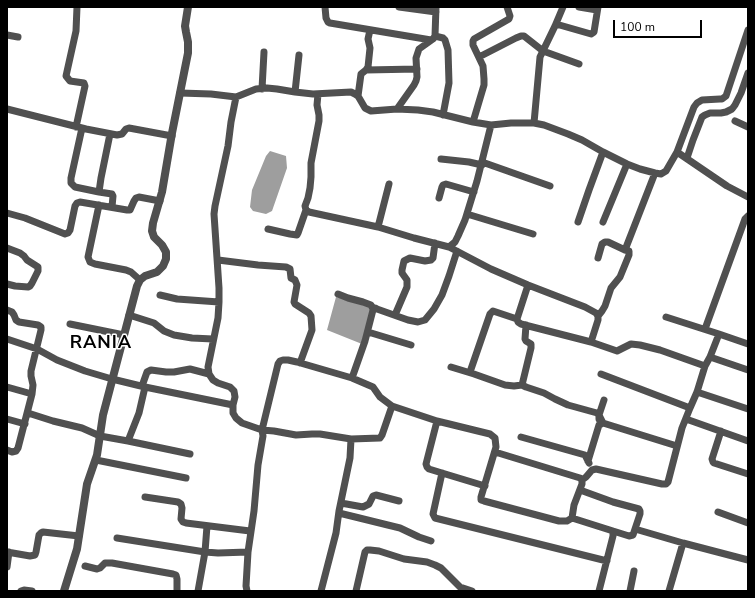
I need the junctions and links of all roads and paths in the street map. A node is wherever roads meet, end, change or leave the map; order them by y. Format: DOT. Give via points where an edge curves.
graph roads {
  1 [pos="77,7"];
  2 [pos="188,7"];
  3 [pos="325,7"];
  4 [pos="399,7"];
  5 [pos="508,7"];
  6 [pos="562,7"];
  7 [pos="579,7"];
  8 [pos="597,9"];
  9 [pos="436,10"];
  10 [pos="556,24"];
  11 [pos="370,30"];
  12 [pos="748,30"];
  13 [pos="7,35"];
  14 [pos="18,37"];
  15 [pos="433,38"];
  16 [pos="543,51"];
  17 [pos="264,52"];
  18 [pos="299,55"];
  19 [pos="479,57"];
  20 [pos="579,64"];
  21 [pos="417,69"];
  22 [pos="366,70"];
  23 [pos="748,72"];
  24 [pos="262,89"];
  25 [pos="295,92"];
  26 [pos="186,93"];
  27 [pos="358,96"];
  28 [pos="236,97"];
  29 [pos="317,99"];
  30 [pos="7,109"];
  31 [pos="397,109"];
  32 [pos="443,115"];
  33 [pos="735,121"];
  34 [pos="473,122"];
  35 [pos="534,123"];
  36 [pos="491,125"];
  37 [pos="748,127"];
  38 [pos="79,128"];
  39 [pos="109,136"];
  40 [pos="171,140"];
  41 [pos="683,155"];
  42 [pos="602,156"];
  43 [pos="441,159"];
  44 [pos="482,163"];
  45 [pos="627,164"];
  46 [pos="653,179"];
  47 [pos="389,184"];
  48 [pos="550,186"];
  49 [pos="99,192"];
  50 [pos="474,192"];
  51 [pos="748,197"];
  52 [pos="439,198"];
  53 [pos="160,201"];
  54 [pos="99,205"];
  55 [pos="112,207"];
  56 [pos="306,210"];
  57 [pos="7,213"];
  58 [pos="467,214"];
  59 [pos="748,216"];
  60 [pos="578,222"];
  61 [pos="604,222"];
  62 [pos="378,227"];
  63 [pos="268,229"];
  64 [pos="533,234"];
  65 [pos="435,243"];
  66 [pos="449,246"];
  67 [pos="7,248"];
  68 [pos="625,250"];
  69 [pos="457,251"];
  70 [pos="598,258"];
  71 [pos="218,260"];
  72 [pos="140,280"];
  73 [pos="7,284"];
  74 [pos="528,285"];
  75 [pos="160,294"];
  76 [pos="338,294"];
  77 [pos="219,302"];
  78 [pos="374,309"];
  79 [pos="7,310"];
  80 [pos="129,315"];
  81 [pos="395,315"];
  82 [pos="598,316"];
  83 [pos="666,317"];
  84 [pos="517,319"];
  85 [pos="70,324"];
  86 [pos="526,325"];
  87 [pos="705,329"];
  88 [pos="368,332"];
  89 [pos="719,334"];
  90 [pos="124,335"];
  91 [pos="7,339"];
  92 [pos="213,339"];
  93 [pos="591,342"];
  94 [pos="748,344"];
  95 [pos="412,345"];
  96 [pos="37,349"];
  97 [pos="710,356"];
  98 [pos="300,363"];
  99 [pos="705,366"];
  100 [pos="451,367"];
  101 [pos="748,370"];
  102 [pos="470,372"];
  103 [pos="209,374"];
  104 [pos="601,374"];
  105 [pos="352,378"];
  106 [pos="112,379"];
  107 [pos="522,385"];
  108 [pos="7,387"];
  109 [pos="144,387"];
  110 [pos="697,392"];
  111 [pos="32,394"];
  112 [pos="604,400"];
  113 [pos="233,405"];
  114 [pos="392,406"];
  115 [pos="690,408"];
  116 [pos="748,409"];
  117 [pos="28,413"];
  118 [pos="599,415"];
  119 [pos="686,418"];
  120 [pos="7,419"];
  121 [pos="437,421"];
  122 [pos="24,424"];
  123 [pos="601,424"];
  124 [pos="262,430"];
  125 [pos="721,431"];
  126 [pos="104,436"];
  127 [pos="520,437"];
  128 [pos="351,439"];
  129 [pos="128,440"];
  130 [pos="748,441"];
  131 [pos="677,446"];
  132 [pos="7,450"];
  133 [pos="495,452"];
  134 [pos="190,454"];
  135 [pos="101,461"];
  136 [pos="588,461"];
  137 [pos="592,470"];
  138 [pos="442,474"];
  139 [pos="748,474"];
  140 [pos="186,478"];
  141 [pos="582,480"];
  142 [pos="485,486"];
  143 [pos="580,490"];
  144 [pos="145,497"];
  145 [pos="399,501"];
  146 [pos="341,503"];
  147 [pos="718,512"];
  148 [pos="339,513"];
  149 [pos="572,518"];
  150 [pos="748,523"];
  151 [pos="207,526"];
  152 [pos="250,530"];
  153 [pos="635,530"];
  154 [pos="613,531"];
  155 [pos="79,536"];
  156 [pos="118,538"];
  157 [pos="431,541"];
  158 [pos="683,543"];
  159 [pos="8,552"];
  160 [pos="205,552"];
  161 [pos="248,552"];
  162 [pos="607,560"];
  163 [pos="748,560"];
  164 [pos="85,566"];
  165 [pos="7,567"];
  166 [pos="634,571"];
  167 [pos="21,591"];
  168 [pos="32,591"];
  169 [pos="64,591"];
  170 [pos="177,591"];
  171 [pos="198,591"];
  172 [pos="247,591"];
  173 [pos="321,591"];
  174 [pos="356,591"];
  175 [pos="472,591"];
  176 [pos="599,591"];
  177 [pos="630,591"];
  178 [pos="669,591"];
  1 -- 38 [label="street" via="76,31 66,76 70,81 85,86"];
  2 -- 26 [label="street" via="185,26 188,46"];
  3 -- 11 [label="street" via="328,22"];
  4 -- 9 [label="street"];
  5 -- 19 [label="street" via="509,19 474,39"];
  6 -- 10 [label="street"];
  7 -- 8 [label="street"];
  8 -- 10 [label="street" via="594,32 591,34"];
  9 -- 15 [label="street"];
  10 -- 16 [label="street"];
  11 -- 15 [label="street"];
  11 -- 22 [label="street" via="370,51"];
  12 -- 41 [label="street" via="726,96 720,100 702,100 697,103"];
  13 -- 14 [label="street"];
  15 -- 21 [label="street" via="419,49 416,58"];
  15 -- 32 [label="street" via="443,38 448,50 449,78"];
  16 -- 19 [label="street" via="521,36"];
  16 -- 20 [label="street"];
  16 -- 35 [label="street" via="539,63"];
  17 -- 24 [label="street"];
  18 -- 25 [label="street"];
  19 -- 34 [label="street" via="483,66 484,85"];
  21 -- 22 [label="street"];
  21 -- 31 [label="street" via="414,85"];
  22 -- 27 [label="street" via="360,74"];
  23 -- 41 [label="street" via="732,109 702,117 693,140"];
  24 -- 25 [label="street"];
  24 -- 28 [label="street"];
  25 -- 29 [label="street"];
  26 -- 28 [label="street"];
  26 -- 40 [label="street"];
  27 -- 29 [label="street" via="351,92"];
  27 -- 31 [label="street" via="368,110"];
  28 -- 71 [label="street" via="214,214"];
  29 -- 56 [label="street" via="319,121"];
  30 -- 38 [label="street"];
  31 -- 32 [label="street"];
  32 -- 34 [label="street"];
  33 -- 37 [label="street"];
  34 -- 36 [label="street"];
  35 -- 36 [label="street"];
  35 -- 42 [label="street" via="582,140"];
  36 -- 44 [label="street"];
  38 -- 39 [label="street"];
  38 -- 49 [label="street" via="71,183 75,187"];
  39 -- 40 [label="street" via="120,135 129,128"];
  39 -- 49 [label="street"];
  40 -- 53 [label="street"];
  41 -- 46 [label="street" via="664,173"];
  41 -- 51 [label="street" via="727,186"];
  42 -- 45 [label="street"];
  42 -- 60 [label="street"];
  43 -- 44 [label="street"];
  44 -- 48 [label="street"];
  44 -- 50 [label="street"];
  45 -- 46 [label="street" via="640,169"];
  45 -- 61 [label="street"];
  46 -- 68 [label="street"];
  47 -- 62 [label="street"];
  49 -- 55 [label="street" via="112,194"];
  50 -- 52 [label="street" via="446,184 443,185"];
  50 -- 58 [label="street"];
  53 -- 55 [label="street" via="139,197 130,210"];
  53 -- 72 [label="street" via="152,231 166,252 166,259 157,272"];
  54 -- 55 [label="street"];
  54 -- 57 [label="street" via="77,203 70,230 65,234"];
  54 -- 72 [label="street" via="88,257 90,262 126,270"];
  56 -- 62 [label="street"];
  56 -- 63 [label="street" via="296,235"];
  58 -- 64 [label="street"];
  58 -- 66 [label="street" via="455,242"];
  59 -- 87 [label="street"];
  62 -- 65 [label="street"];
  65 -- 66 [label="street"];
  65 -- 81 [label="street" via="431,260 410,258 404,261 402,273 407,280 407,287"];
  66 -- 69 [label="street"];
  67 -- 73 [label="street" via="24,256 38,267 30,286"];
  68 -- 70 [label="street" via="604,242"];
  68 -- 82 [label="street" via="629,251 630,255"];
  69 -- 74 [label="street"];
  69 -- 81 [label="street" via="442,295 425,320 418,322"];
  71 -- 77 [label="street"];
  71 -- 98 [label="street" via="290,269 291,278 297,282 294,302 309,313 312,320 312,330"];
  72 -- 80 [label="street"];
  74 -- 82 [label="street" via="585,307"];
  74 -- 84 [label="street"];
  75 -- 77 [label="street" via="177,299"];
  76 -- 78 [label="street" via="363,302"];
  77 -- 92 [label="street"];
  78 -- 81 [label="street"];
  78 -- 88 [label="street"];
  79 -- 96 [label="street" via="12,312 19,322 41,327"];
  80 -- 90 [label="street"];
  80 -- 92 [label="street" via="174,335"];
  82 -- 93 [label="street"];
  83 -- 87 [label="street"];
  84 -- 86 [label="street" via="519,323"];
  84 -- 102 [label="street" via="493,311 490,314"];
  85 -- 90 [label="street"];
  86 -- 93 [label="street"];
  86 -- 107 [label="street" via="525,339 531,344 531,348"];
  87 -- 89 [label="street"];
  88 -- 95 [label="street"];
  88 -- 105 [label="street"];
  89 -- 94 [label="street"];
  89 -- 97 [label="street"];
  90 -- 106 [label="street"];
  91 -- 96 [label="street"];
  92 -- 103 [label="street"];
  93 -- 99 [label="street" via="617,351 631,344 640,345"];
  96 -- 106 [label="street" via="74,367"];
  96 -- 111 [label="street" via="31,371"];
  97 -- 99 [label="street"];
  97 -- 101 [label="street"];
  98 -- 105 [label="street"];
  98 -- 124 [label="street" via="283,360 278,364"];
  99 -- 110 [label="street"];
  100 -- 102 [label="street"];
  102 -- 107 [label="street" via="504,384"];
  103 -- 109 [label="street" via="190,370 151,370 147,372"];
  103 -- 113 [label="street" via="213,380 233,389"];
  104 -- 115 [label="street"];
  105 -- 114 [label="street" via="373,387 380,397"];
  106 -- 109 [label="street"];
  106 -- 126 [label="street" via="103,415"];
  107 -- 118 [label="street"];
  108 -- 111 [label="street"];
  109 -- 113 [label="street"];
  109 -- 129 [label="street" via="139,413"];
  110 -- 115 [label="street"];
  110 -- 116 [label="street"];
  111 -- 117 [label="street"];
  112 -- 118 [label="street"];
  113 -- 124 [label="street" via="236,418 242,423"];
  114 -- 121 [label="street"];
  114 -- 128 [label="street" via="380,438"];
  115 -- 119 [label="street"];
  117 -- 122 [label="street"];
  117 -- 126 [label="street"];
  118 -- 123 [label="street"];
  119 -- 125 [label="street"];
  119 -- 131 [label="street"];
  120 -- 122 [label="street"];
  121 -- 133 [label="street" via="490,434 495,438"];
  121 -- 138 [label="street" via="426,464 429,469"];
  122 -- 132 [label="street" via="18,448 12,452"];
  123 -- 131 [label="street"];
  123 -- 136 [label="street"];
  124 -- 128 [label="street"];
  124 -- 152 [label="street"];
  125 -- 130 [label="street"];
  125 -- 139 [label="street" via="713,462"];
  126 -- 129 [label="street"];
  126 -- 135 [label="street" via="99,444"];
  127 -- 136 [label="street" via="578,452"];
  128 -- 146 [label="street"];
  129 -- 134 [label="street"];
  131 -- 137 [label="street" via="666,484"];
  133 -- 141 [label="street" via="577,476"];
  133 -- 142 [label="street"];
  135 -- 140 [label="street"];
  135 -- 155 [label="street" via="87,484"];
  136 -- 137 [label="street"];
  137 -- 141 [label="street"];
  138 -- 142 [label="street"];
  138 -- 162 [label="street" via="433,514 435,518"];
  141 -- 143 [label="street"];
  142 -- 149 [label="street" via="481,500 559,521"];
  143 -- 149 [label="street"];
  143 -- 153 [label="street" via="639,509"];
  144 -- 151 [label="street" via="178,502 181,504 183,522"];
  145 -- 146 [label="street" via="376,495 363,507"];
  146 -- 148 [label="street"];
  147 -- 150 [label="street"];
  148 -- 157 [label="street" via="400,528"];
  148 -- 173 [label="street"];
  149 -- 154 [label="street"];
  151 -- 152 [label="street"];
  151 -- 160 [label="street"];
  152 -- 161 [label="street"];
  153 -- 154 [label="street" via="631,536"];
  153 -- 158 [label="street"];
  154 -- 162 [label="street"];
  155 -- 159 [label="street" via="43,532 39,535 35,555"];
  155 -- 169 [label="street"];
  156 -- 160 [label="street"];
  158 -- 163 [label="street"];
  158 -- 178 [label="street"];
  159 -- 165 [label="street"];
  160 -- 161 [label="street"];
  160 -- 171 [label="street"];
  161 -- 172 [label="street"];
  162 -- 176 [label="street"];
  164 -- 170 [label="street" via="97,569 105,563 112,563 173,574 177,579"];
  166 -- 177 [label="street"];
  167 -- 168 [label="street"];
  174 -- 175 [label="street" via="367,550 435,565 460,587"];
}
